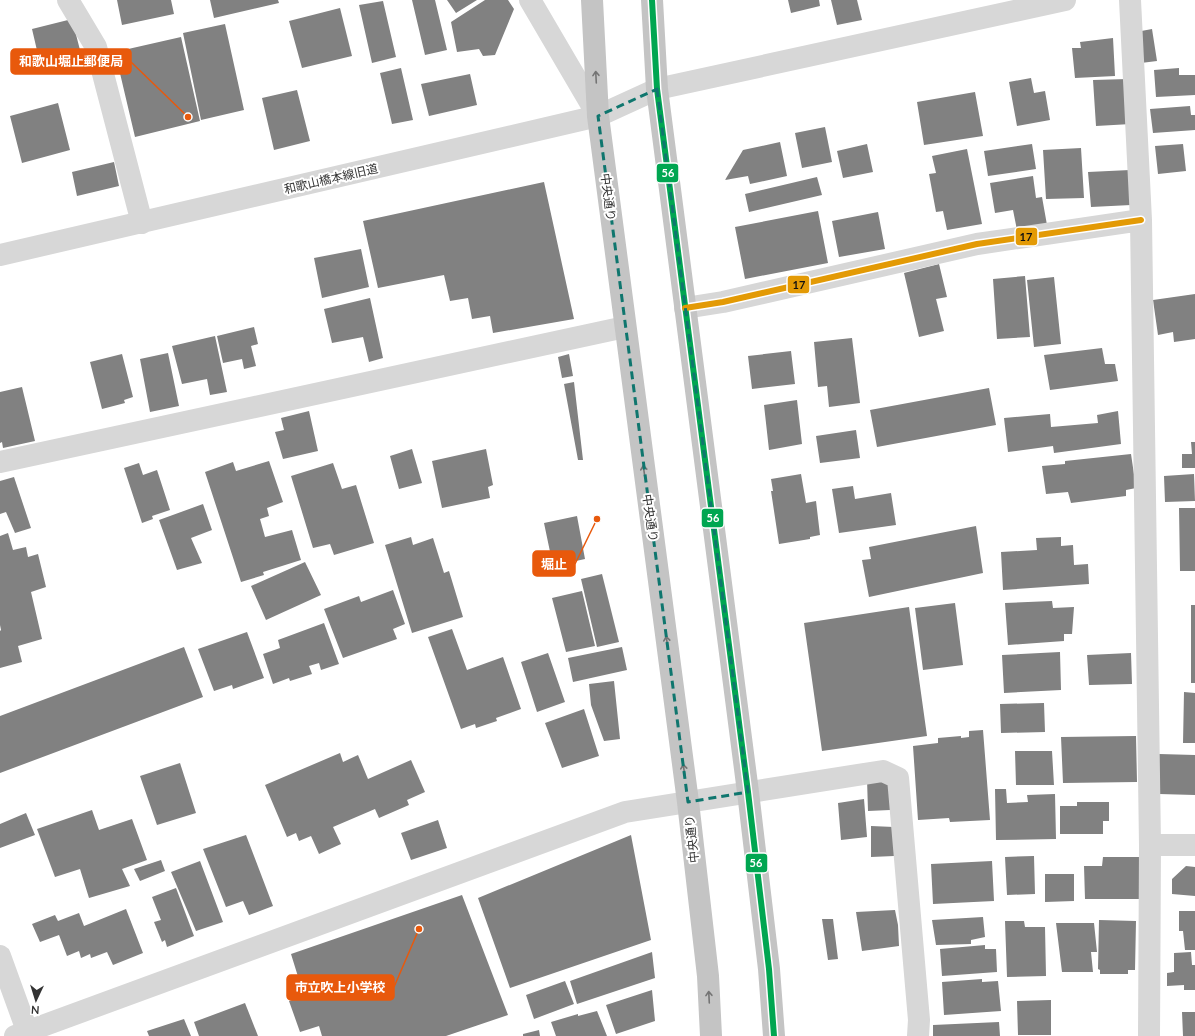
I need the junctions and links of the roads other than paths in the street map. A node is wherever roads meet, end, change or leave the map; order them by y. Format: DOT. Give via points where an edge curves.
graph roads {
  1 [pos="68,0"];
  2 [pos="530,0"];
  3 [pos="592,0"];
  4 [pos="652,0"];
  5 [pos="1065,0"];
  6 [pos="1130,0"];
  7 [pos="1037,3"];
  8 [pos="657,89"];
  9 [pos="598,116"];
  10 [pos="1141,220"];
  11 [pos="142,223"];
  12 [pos="0,255"];
  13 [pos="685,308"];
  14 [pos="625,327"];
  15 [pos="0,462"];
  16 [pos="748,792"];
  17 [pos="688,802"];
  18 [pos="1150,845"];
  19 [pos="1195,845"];
  20 [pos="0,956"];
  21 [pos="24,1035"];
  22 [pos="711,1036"];
  23 [pos="774,1036"];
  24 [pos="918,1036"];
  25 [pos="1149,1036"];
  1 -- 11 [label="street" via="96,47"];
  2 -- 9 [label="street"];
  9 -- 3 [label="highway, 中央通り, one-way"];
  4 -- 8 [label="highway"];
  5 -- 7 [label="street, 和歌山橋本線旧道"];
  6 -- 10 [label="street"];
  7 -- 8 [label="street, 和歌山橋本線旧道"];
  8 -- 9 [label="street, 和歌山橋本線旧道"];
  8 -- 13 [label="highway"];
  9 -- 11 [label="street, 和歌山橋本線旧道"];
  9 -- 14 [label="highway, 中央通り"];
  10 -- 13 [label="street" via="977,244 723,302"];
  10 -- 18 [label="street"];
  11 -- 12 [label="street, 和歌山橋本線旧道"];
  13 -- 16 [label="highway"];
  14 -- 15 [label="street"];
  17 -- 14 [label="highway, 中央通り, one-way"];
  16 -- 17 [label="street"];
  16 -- 23 [label="highway" via="769,969"];
  16 -- 24 [label="street" via="883,771 898,778 919,1020"];
  17 -- 21 [label="street" via="625,812"];
  22 -- 17 [label="highway, 中央通り, one-way" via="708,976"];
  18 -- 19 [label="street"];
  18 -- 25 [label="street"];
  20 -- 21 [label="street"];
}
